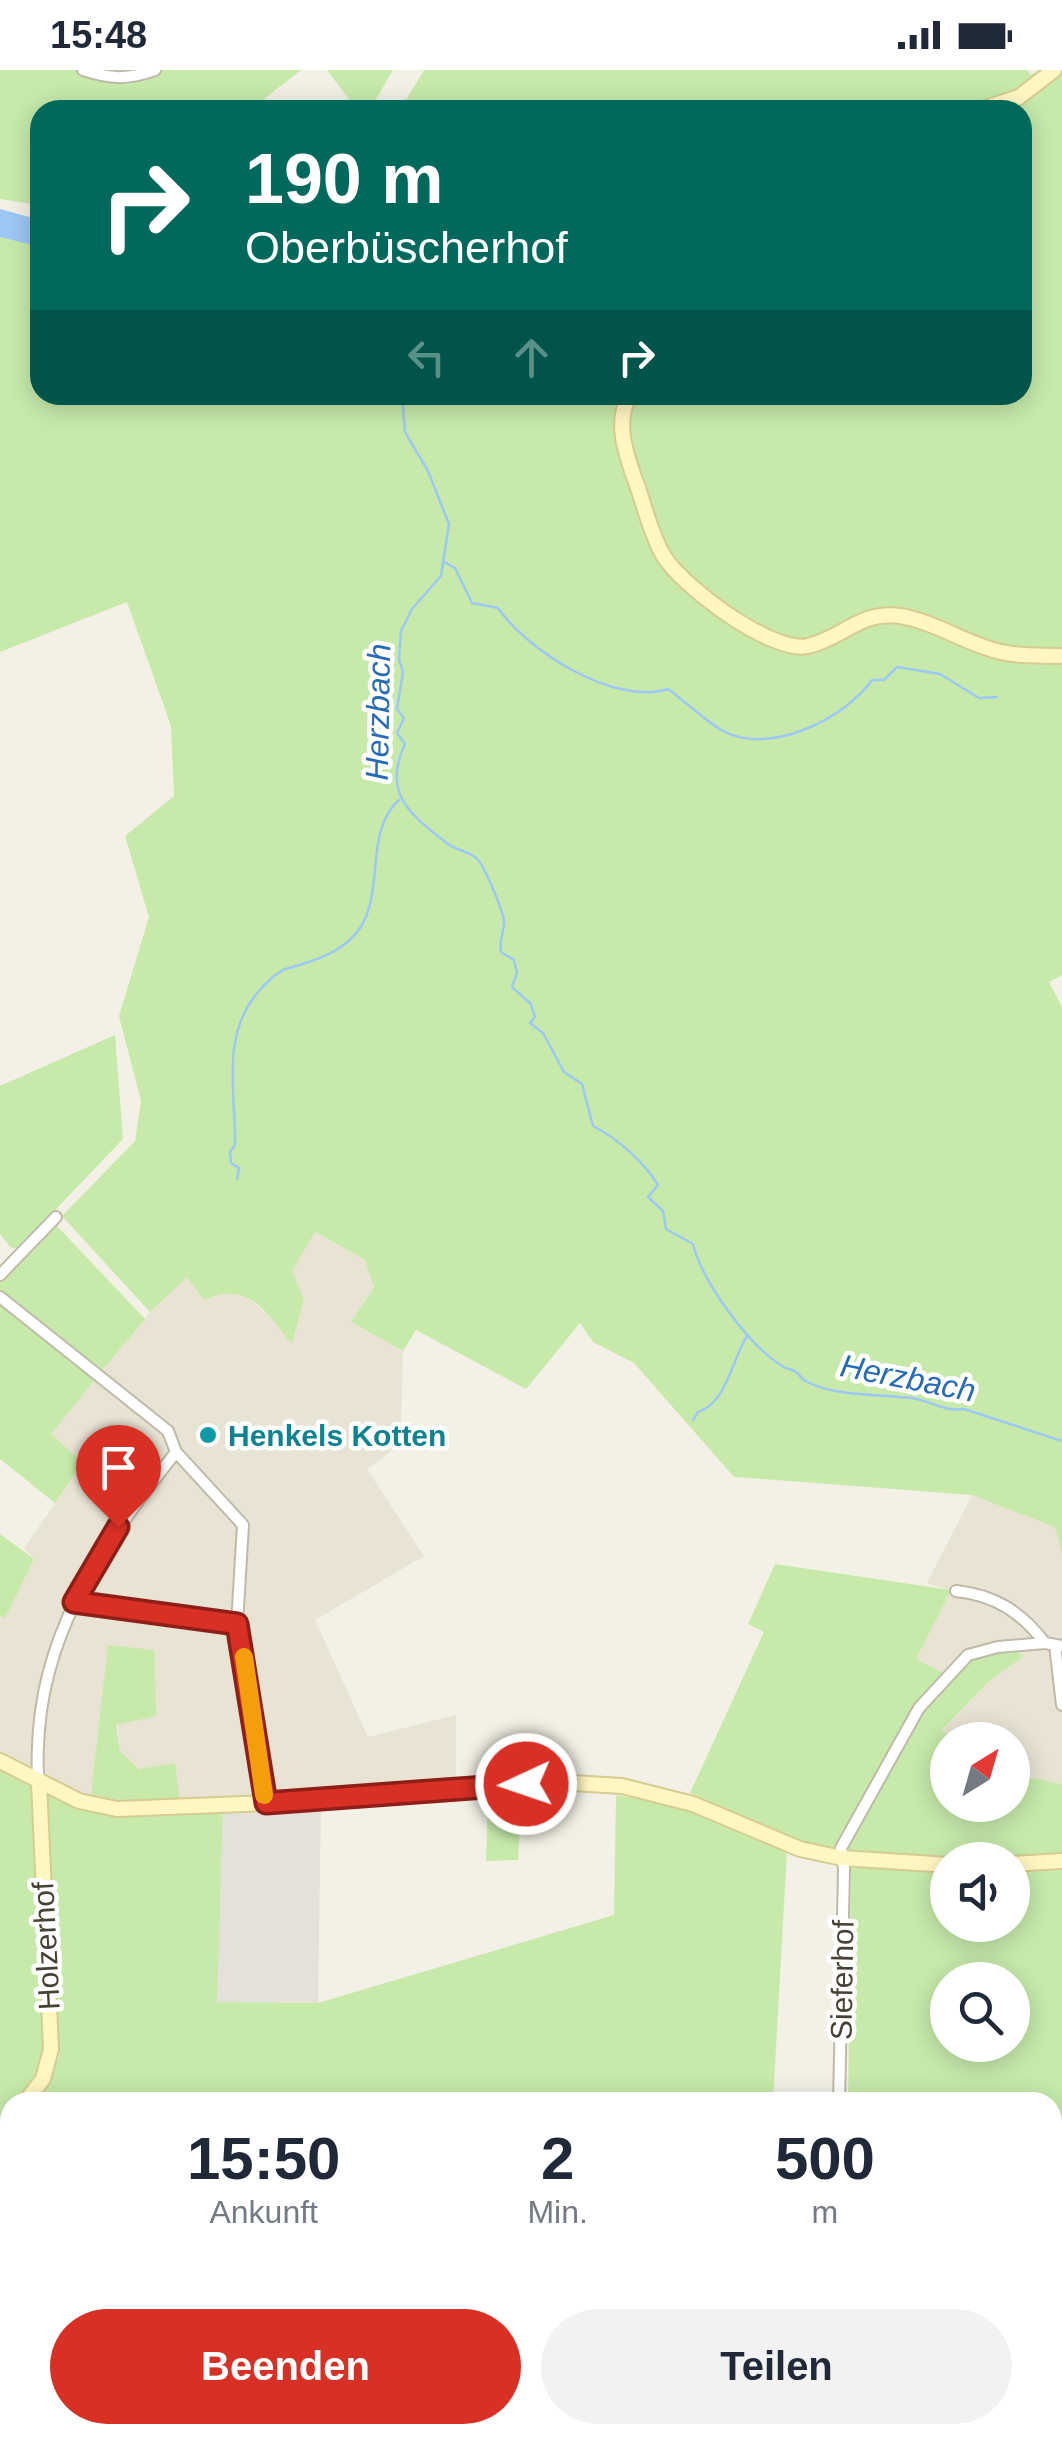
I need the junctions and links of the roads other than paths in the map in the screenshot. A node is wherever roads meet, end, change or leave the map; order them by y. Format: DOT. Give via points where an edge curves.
graph roads {
  1 [pos="83,70"];
  2 [pos="155,70"];
  3 [pos="1054,70"];
  4 [pos="1010,100"];
  5 [pos="627,405"];
  6 [pos="1062,656"];
  7 [pos="56,1216"];
  8 [pos="0,1275"];
  9 [pos="0,1297"];
  10 [pos="176,1452"];
  11 [pos="956,1591"];
  12 [pos="74,1602"];
  13 [pos="237,1624"];
  14 [pos="1054,1645"];
  15 [pos="1062,1706"];
  16 [pos="0,1761"];
  17 [pos="38,1782"];
  18 [pos="266,1803"];
  19 [pos="842,1858"];
  20 [pos="1062,1861"];
  21 [pos="1030,1863"];
  22 [pos="930,1864"];
  23 [pos="32,2092"];
  24 [pos="839,2092"];
  1 -- 2 [label="street" via="130,79"];
  3 -- 4 [label="street"];
  5 -- 6 [label="street" via="624,444 655,538 672,568 713,604 795,647 879,615 920,621 996,652"];
  7 -- 8 [label="street"];
  9 -- 10 [label="street" via="168,1430"];
  10 -- 12 [label="street" via="106,1543"];
  10 -- 13 [label="street" via="242,1525"];
  11 -- 14 [label="street" via="989,1596"];
  12 -- 13 [label="street"];
  12 -- 17 [label="street" via="57,1638 42,1702"];
  13 -- 18 [label="street"];
  14 -- 15 [label="street"];
  14 -- 19 [label="street" via="968,1654 920,1708 840,1848"];
  16 -- 17 [label="street"];
  17 -- 18 [label="street" via="116,1809"];
  17 -- 23 [label="street, Holzerhof" via="51,2049"];
  18 -- 19 [label="street" via="556,1782 622,1786 666,1795 781,1843"];
  19 -- 22 [label="street"];
  19 -- 24 [label="street, Sieferhof"];
  20 -- 21 [label="street"];
}
